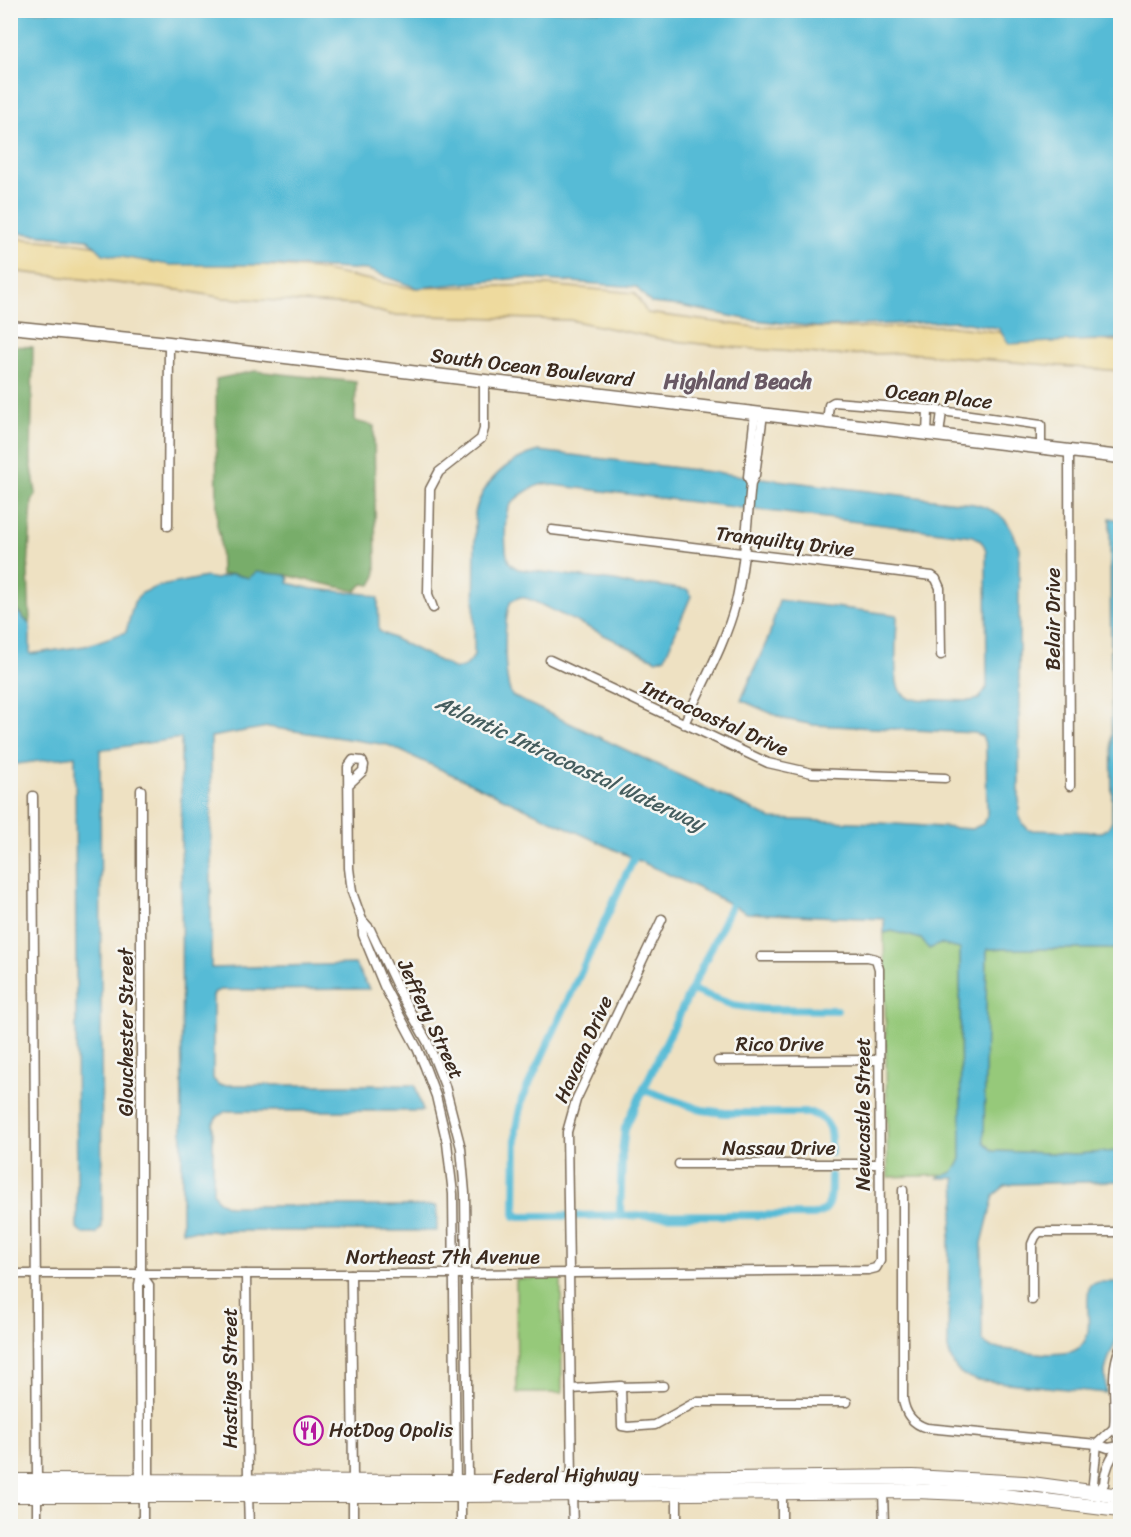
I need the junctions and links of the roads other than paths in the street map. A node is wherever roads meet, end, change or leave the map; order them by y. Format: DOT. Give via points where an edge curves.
graph roads {
  1 [pos="10,327"];
  2 [pos="169,343"];
  3 [pos="483,380"];
  4 [pos="928,410"];
  5 [pos="942,411"];
  6 [pos="759,414"];
  7 [pos="827,422"];
  8 [pos="933,434"];
  9 [pos="1041,447"];
  10 [pos="1069,451"];
  11 [pos="1120,457"];
  12 [pos="168,526"];
  13 [pos="552,530"];
  14 [pos="744,552"];
  15 [pos="433,608"];
  16 [pos="941,655"];
  17 [pos="550,660"];
  18 [pos="684,724"];
  19 [pos="945,778"];
  20 [pos="348,785"];
  21 [pos="1070,786"];
  22 [pos="141,790"];
  23 [pos="33,796"];
  24 [pos="662,919"];
  25 [pos="362,920"];
  26 [pos="761,957"];
  27 [pos="879,1060"];
  28 [pos="718,1061"];
  29 [pos="462,1157"];
  30 [pos="450,1159"];
  31 [pos="679,1164"];
  32 [pos="880,1164"];
  33 [pos="903,1190"];
  34 [pos="1120,1232"];
  35 [pos="876,1268"];
  36 [pos="568,1273"];
  37 [pos="10,1274"];
  38 [pos="35,1274"];
  39 [pos="141,1274"];
  40 [pos="246,1274"];
  41 [pos="351,1274"];
  42 [pos="453,1275"];
  43 [pos="465,1275"];
  44 [pos="1032,1300"];
  45 [pos="1120,1348"];
  46 [pos="621,1386"];
  47 [pos="663,1386"];
  48 [pos="571,1389"];
  49 [pos="847,1401"];
  50 [pos="454,1426"];
  51 [pos="467,1426"];
  52 [pos="1114,1428"];
  53 [pos="1097,1444"];
  54 [pos="1120,1446"];
  55 [pos="10,1481"];
  56 [pos="461,1482"];
  57 [pos="884,1484"];
  58 [pos="144,1486"];
  59 [pos="678,1486"];
  60 [pos="572,1487"];
  61 [pos="37,1488"];
  62 [pos="248,1488"];
  63 [pos="353,1488"];
  64 [pos="782,1492"];
  65 [pos="10,1494"];
  66 [pos="461,1495"];
  67 [pos="1120,1496"];
  68 [pos="1094,1499"];
  69 [pos="1120,1510"];
  70 [pos="37,1527"];
  71 [pos="143,1527"];
  72 [pos="249,1527"];
  73 [pos="353,1527"];
  74 [pos="461,1527"];
  75 [pos="573,1527"];
  76 [pos="677,1527"];
  77 [pos="782,1527"];
  78 [pos="884,1527"];
  1 -- 2 [label="main road, South Ocean Boulevard"];
  2 -- 3 [label="main road, South Ocean Boulevard"];
  2 -- 12 [label="street"];
  3 -- 6 [label="main road, South Ocean Boulevard"];
  3 -- 15 [label="street" via="481,439 440,472 430,489 428,594"];
  4 -- 5 [label="street, Ocean Place"];
  4 -- 7 [label="street, Ocean Place" via="834,402 829,405"];
  4 -- 8 [label="street"];
  5 -- 8 [label="street"];
  5 -- 9 [label="street, Ocean Place" via="1041,425"];
  6 -- 7 [label="main road, South Ocean Boulevard"];
  6 -- 14 [label="street"];
  7 -- 8 [label="main road, South Ocean Boulevard"];
  8 -- 9 [label="main road, South Ocean Boulevard"];
  9 -- 10 [label="main road, South Ocean Boulevard"];
  10 -- 11 [label="main road, South Ocean Boulevard"];
  10 -- 21 [label="street, Belair Drive"];
  13 -- 14 [label="street, Tranquilty Drive"];
  14 -- 16 [label="street, Tranquilty Drive" via="932,576 940,588"];
  14 -- 18 [label="street" via="730,622"];
  17 -- 18 [label="street, Intracoastal Drive"];
  18 -- 19 [label="street, Intracoastal Drive" via="786,769"];
  20 -- 25 [label="street, Jeffery Street" via="349,868"];
  22 -- 39 [label="street, Glouchester Street"];
  23 -- 38 [label="street"];
  24 -- 36 [label="street, Havana Drive" via="574,1106 567,1132"];
  25 -- 29 [label="street, Jeffery Street" via="437,1064 451,1103"];
  25 -- 30 [label="street, Jeffery Street" via="363,935 381,980 431,1082"];
  26 -- 27 [label="street, Newcastle Street" via="876,959"];
  27 -- 28 [label="street, Rico Drive"];
  27 -- 32 [label="street, Newcastle Street"];
  29 -- 30 [label="street"];
  29 -- 43 [label="street, Jeffery Street"];
  30 -- 42 [label="street, Jeffery Street"];
  31 -- 32 [label="street, Nassau Drive"];
  32 -- 35 [label="street, Newcastle Street" via="880,1261"];
  33 -- 53 [label="street" via="903,1399 910,1418 927,1428"];
  34 -- 44 [label="street" via="1039,1232 1032,1244"];
  35 -- 36 [label="street, Northeast 7th Avenue"];
  36 -- 43 [label="street, Northeast 7th Avenue"];
  36 -- 60 [label="street, Havana Drive"];
  37 -- 38 [label="street, Northeast 7th Avenue"];
  38 -- 39 [label="street, Northeast 7th Avenue"];
  38 -- 61 [label="street"];
  39 -- 40 [label="street, Northeast 7th Avenue"];
  39 -- 58 [label="street, Glouchester Street" via="149,1285"];
  40 -- 41 [label="street, Northeast 7th Avenue"];
  40 -- 62 [label="street, Hastings Street"];
  41 -- 42 [label="street, Northeast 7th Avenue"];
  41 -- 63 [label="street"];
  42 -- 43 [label="street, Northeast 7th Avenue"];
  42 -- 50 [label="street, Jeffery Street"];
  43 -- 51 [label="street, Jeffery Street"];
  45 -- 52 [label="street" via="1114,1368"];
  46 -- 47 [label="street"];
  46 -- 48 [label="street"];
  46 -- 49 [label="street" via="622,1426 628,1427 655,1425 696,1402"];
  50 -- 51 [label="street"];
  50 -- 56 [label="street, Jeffery Street"];
  51 -- 56 [label="street, Jeffery Street"];
  52 -- 53 [label="street"];
  52 -- 54 [label="street"];
  53 -- 54 [label="street" via="1108,1448"];
  53 -- 68 [label="street"];
  54 -- 68 [label="street"];
  55 -- 61 [label="main road, Federal Highway"];
  56 -- 60 [label="main road, Federal Highway"];
  56 -- 63 [label="main road, Federal Highway"];
  56 -- 66 [label="street, Jeffery Street"];
  57 -- 59 [label="main road, Federal Highway" via="703,1479"];
  57 -- 64 [label="main road, Federal Highway" via="855,1491"];
  57 -- 68 [label="main road, Federal Highway"];
  57 -- 68 [label="main road, Federal Highway" via="913,1477 990,1480"];
  57 -- 78 [label="street"];
  58 -- 61 [label="main road, Federal Highway"];
  58 -- 61 [label="main road, Federal Highway" via="118,1495"];
  58 -- 62 [label="main road, Federal Highway"];
  58 -- 62 [label="main road, Federal Highway" via="151,1488 168,1481"];
  58 -- 71 [label="street, Glouchester Street"];
  59 -- 60 [label="main road, Federal Highway"];
  59 -- 60 [label="main road, Federal Highway" via="647,1494"];
  59 -- 64 [label="main road, Federal Highway"];
  59 -- 76 [label="street"];
  60 -- 66 [label="main road, Federal Highway"];
  60 -- 75 [label="street, Havana Drive"];
  61 -- 65 [label="main road, Federal Highway"];
  61 -- 70 [label="street"];
  62 -- 63 [label="main road, Federal Highway"];
  62 -- 72 [label="street, Hastings Street"];
  63 -- 66 [label="main road, Federal Highway"];
  63 -- 73 [label="street"];
  64 -- 77 [label="street"];
  66 -- 74 [label="street, Jeffery Street"];
  67 -- 68 [label="main road, Federal Highway"];
  68 -- 69 [label="main road, Federal Highway"];
}
